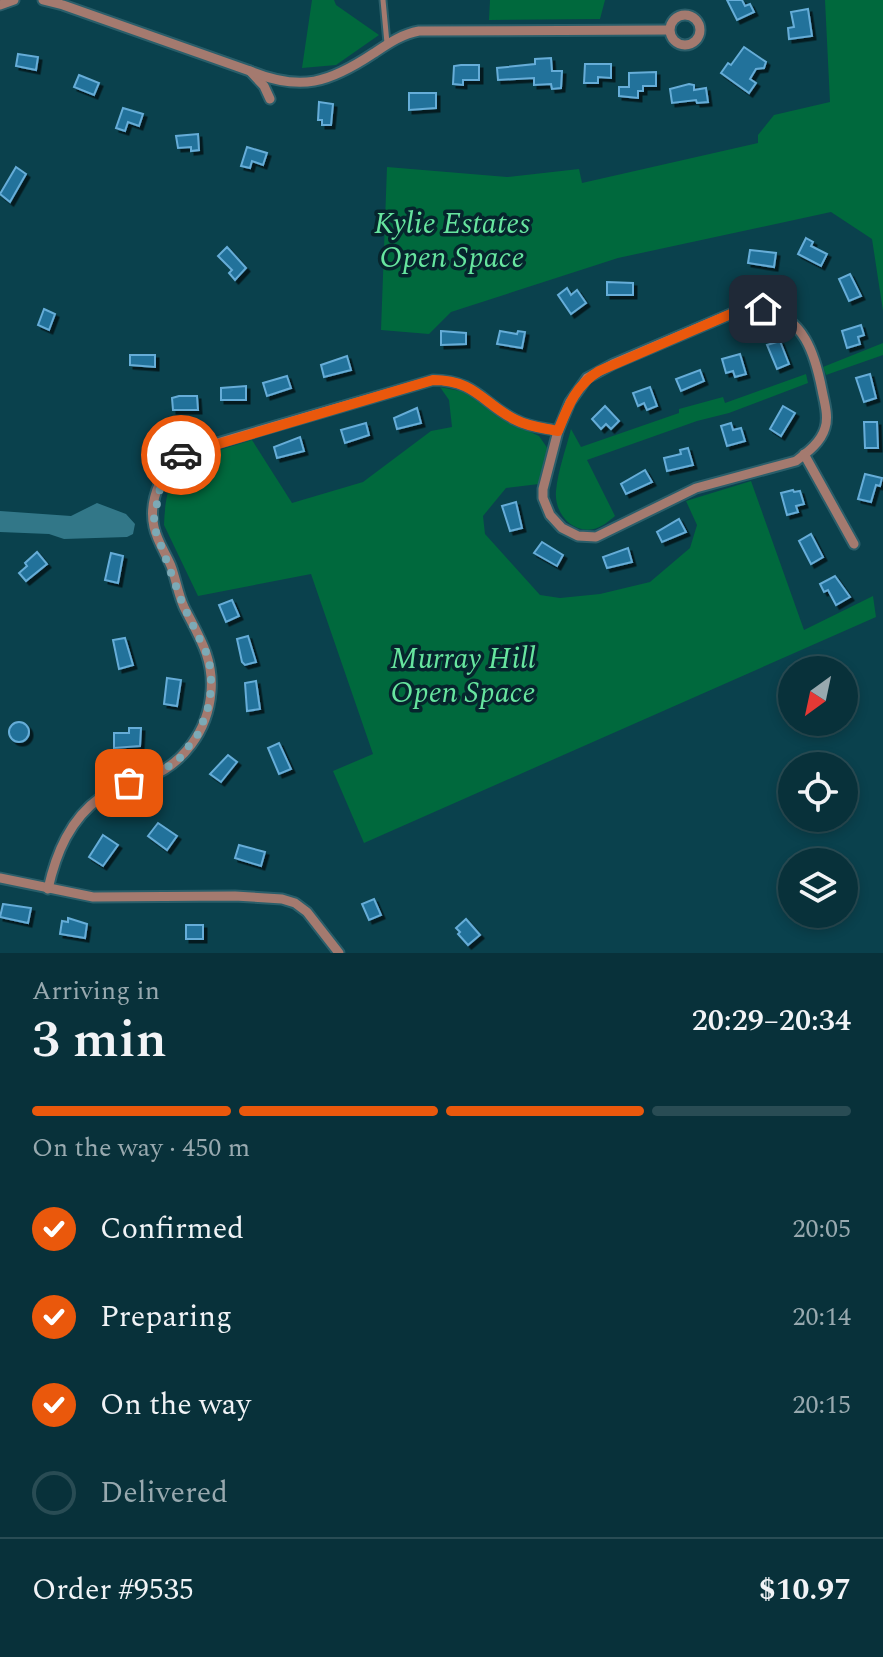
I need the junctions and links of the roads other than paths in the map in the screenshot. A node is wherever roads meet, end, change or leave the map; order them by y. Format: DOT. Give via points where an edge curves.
graph roads {
  1 [pos="14,0"];
  2 [pos="43,0"];
  3 [pos="383,0"];
  4 [pos="0,5"];
  5 [pos="669,30"];
  6 [pos="387,44"];
  7 [pos="250,71"];
  8 [pos="270,99"];
  9 [pos="558,431"];
  10 [pos="804,454"];
  11 [pos="854,544"];
  12 [pos="0,878"];
  13 [pos="48,889"];
  14 [pos="339,953"];
  1 -- 4 [label="street"];
  2 -- 7 [label="street"];
  3 -- 6 [label="lane"];
  5 -- 6 [label="street" via="419,31"];
  6 -- 7 [label="street" via="322,81 281,82"];
  7 -- 8 [label="street"];
  9 -- 10 [label="street" via="543,489 546,507 562,528 587,537 605,535 696,488 796,461"];
  9 -- 10 [label="street" via="587,378 740,310 763,309 779,312 796,326 809,340 817,364 826,427"];
  9 -- 13 [label="street" via="517,421 468,387 433,380 175,459 162,478 153,524 209,658 207,712 193,742 171,765 115,788 85,810 60,849"];
  10 -- 11 [label="street"];
  12 -- 13 [label="street"];
  13 -- 14 [label="street" via="93,897 235,896 295,903"];
}
